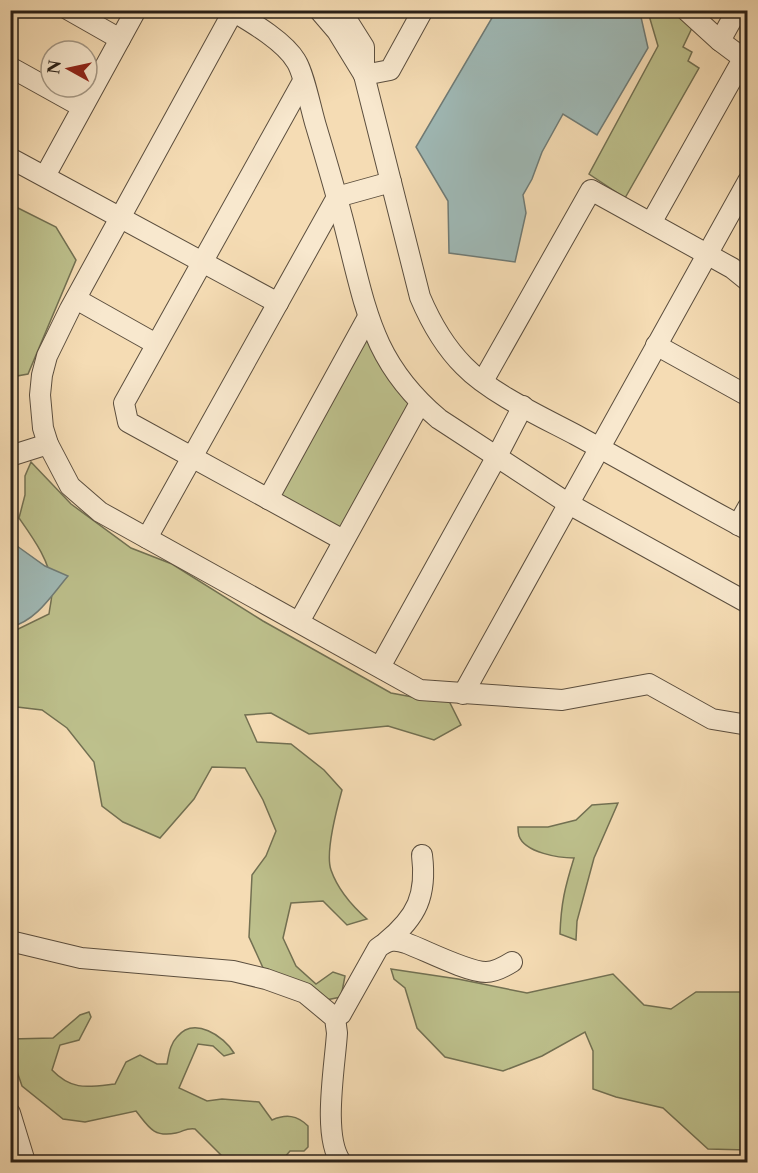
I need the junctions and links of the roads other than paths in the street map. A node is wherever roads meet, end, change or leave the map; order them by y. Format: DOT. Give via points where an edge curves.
graph roads {
  1 [pos="69,10"];
  2 [pos="136,10"];
  3 [pos="319,10"];
  4 [pos="338,10"];
  5 [pos="423,10"];
  6 [pos="686,10"];
  7 [pos="737,10"];
  8 [pos="233,11"];
  9 [pos="120,39"];
  10 [pos="720,41"];
  11 [pos="745,61"];
  12 [pos="10,67"];
  13 [pos="364,75"];
  14 [pos="303,81"];
  15 [pos="82,107"];
  16 [pos="10,158"];
  17 [pos="45,176"];
  18 [pos="747,181"];
  19 [pos="391,182"];
  20 [pos="337,197"];
  21 [pos="121,219"];
  22 [pos="651,223"];
  23 [pos="707,254"];
  24 [pos="202,262"];
  25 [pos="747,281"];
  26 [pos="76,299"];
  27 [pos="278,303"];
  28 [pos="368,317"];
  29 [pos="156,344"];
  30 [pos="656,345"];
  31 [pos="483,381"];
  32 [pos="747,396"];
  33 [pos="420,403"];
  34 [pos="523,406"];
  35 [pos="48,444"];
  36 [pos="599,447"];
  37 [pos="10,456"];
  38 [pos="497,456"];
  39 [pos="192,458"];
  40 [pos="268,500"];
  41 [pos="569,504"];
  42 [pos="747,507"];
  43 [pos="743,527"];
  44 [pos="147,538"];
  45 [pos="343,540"];
  46 [pos="747,603"];
  47 [pos="299,622"];
  48 [pos="380,667"];
  49 [pos="463,694"];
  50 [pos="747,725"];
  51 [pos="422,855"];
  52 [pos="10,941"];
  53 [pos="386,942"];
  54 [pos="512,962"];
  55 [pos="334,1018"];
  56 [pos="10,1113"];
  57 [pos="25,1162"];
  58 [pos="341,1162"];
  1 -- 9 [label="street"];
  2 -- 9 [label="street"];
  3 -- 13 [label="street"];
  4 -- 13 [label="street" via="364,47"];
  5 -- 13 [label="street" via="390,70"];
  6 -- 10 [label="street"];
  7 -- 10 [label="street"];
  8 -- 14 [label="street" via="278,41 296,61"];
  8 -- 21 [label="street"];
  9 -- 15 [label="street"];
  10 -- 11 [label="street"];
  11 -- 22 [label="street"];
  12 -- 15 [label="street"];
  13 -- 19 [label="street"];
  14 -- 20 [label="street"];
  14 -- 24 [label="street"];
  15 -- 17 [label="street"];
  16 -- 17 [label="street"];
  17 -- 21 [label="street"];
  18 -- 23 [label="street"];
  19 -- 20 [label="street"];
  19 -- 31 [label="street" via="420,297 432,324 446,346"];
  20 -- 27 [label="street"];
  20 -- 28 [label="street"];
  21 -- 24 [label="street"];
  21 -- 26 [label="street"];
  22 -- 23 [label="street"];
  22 -- 31 [label="street" via="591,190"];
  23 -- 25 [label="street"];
  23 -- 30 [label="street"];
  24 -- 27 [label="street"];
  24 -- 29 [label="street"];
  26 -- 29 [label="street"];
  26 -- 35 [label="street" via="47,356 42,375 40,395"];
  27 -- 39 [label="street"];
  28 -- 33 [label="street" via="392,369"];
  28 -- 40 [label="street"];
  29 -- 39 [label="street" via="124,403 128,422"];
  30 -- 32 [label="street"];
  30 -- 36 [label="street"];
  31 -- 34 [label="street"];
  33 -- 38 [label="street"];
  33 -- 45 [label="street"];
  34 -- 36 [label="street"];
  34 -- 38 [label="street"];
  35 -- 37 [label="street"];
  35 -- 44 [label="street" via="70,486 82,498"];
  36 -- 41 [label="street"];
  36 -- 43 [label="street"];
  38 -- 41 [label="street"];
  38 -- 48 [label="street"];
  39 -- 40 [label="street"];
  39 -- 44 [label="street"];
  40 -- 45 [label="street"];
  41 -- 46 [label="street"];
  41 -- 49 [label="street"];
  42 -- 43 [label="street"];
  44 -- 47 [label="street"];
  45 -- 47 [label="street"];
  47 -- 48 [label="street"];
  48 -- 49 [label="street" via="420,690"];
  49 -- 50 [label="street" via="562,700 649,684 712,719"];
  51 -- 53 [label="street" via="421,900 400,931"];
  52 -- 55 [label="street" via="81,958 233,971 305,993"];
  53 -- 54 [label="street" via="396,939 474,971 487,972"];
  53 -- 55 [label="street" via="378,948 341,1014"];
  55 -- 58 [label="street" via="337,1033 330,1133 335,1155"];
  56 -- 57 [label="street"];
}
